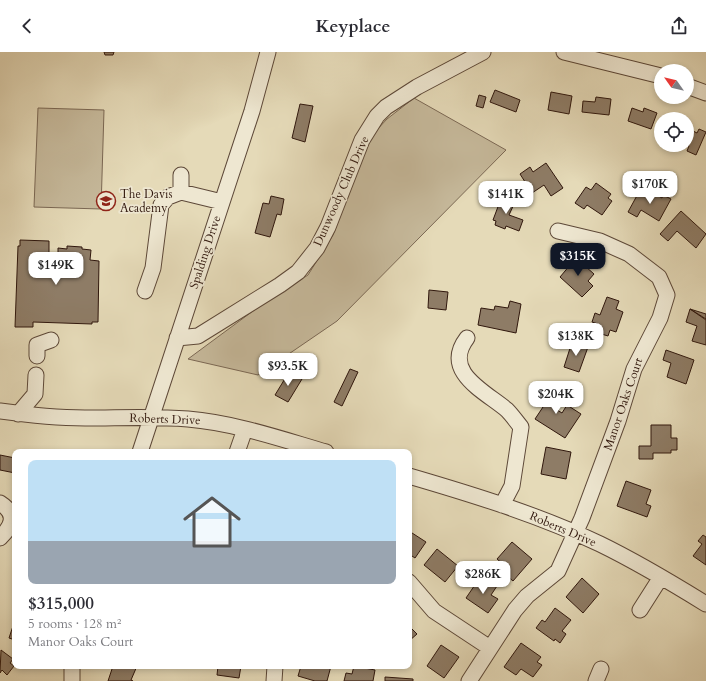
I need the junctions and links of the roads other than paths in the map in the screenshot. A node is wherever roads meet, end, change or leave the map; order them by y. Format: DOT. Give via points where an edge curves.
graph roads {
  1 [pos="268,52"];
  2 [pos="483,52"];
  3 [pos="570,53"];
  4 [pos="654,74"];
  5 [pos="694,89"];
  6 [pos="706,93"];
  7 [pos="181,175"];
  8 [pos="181,192"];
  9 [pos="222,202"];
  10 [pos="558,231"];
  11 [pos="146,291"];
  12 [pos="177,338"];
  13 [pos="468,338"];
  14 [pos="51,340"];
  15 [pos="37,356"];
  16 [pos="36,375"];
  17 [pos="0,411"];
  18 [pos="18,414"];
  19 [pos="152,418"];
  20 [pos="245,429"];
  21 [pos="141,449"];
  22 [pos="238,449"];
  23 [pos="315,449"];
  24 [pos="412,477"];
  25 [pos="0,503"];
  26 [pos="502,504"];
  27 [pos="577,530"];
  28 [pos="0,538"];
  29 [pos="661,577"];
  30 [pos="412,585"];
  31 [pos="706,604"];
  32 [pos="640,610"];
  33 [pos="490,648"];
  34 [pos="72,669"];
  35 [pos="275,669"];
  36 [pos="72,681"];
  37 [pos="274,681"];
  38 [pos="469,681"];
  1 -- 9 [label="street, Spalding Drive" via="252,112"];
  2 -- 12 [label="street, Dunwoody Club Drive" via="399,98 377,116 362,140 328,227 317,248 298,272 198,336"];
  3 -- 4 [label="street"];
  5 -- 6 [label="street"];
  7 -- 8 [label="street"];
  8 -- 9 [label="street"];
  8 -- 11 [label="street" via="168,197 161,205 153,268"];
  9 -- 12 [label="street, Spalding Drive"];
  10 -- 27 [label="street, Manor Oaks Court" via="600,241 629,254 658,277 667,295 660,318 634,368 618,421"];
  12 -- 19 [label="street, Spalding Drive"];
  13 -- 26 [label="street" via="461,347 461,367 474,387 507,411 521,427 512,486"];
  14 -- 15 [label="street" via="38,345"];
  16 -- 18 [label="street" via="35,394"];
  17 -- 18 [label="street, Roberts Drive"];
  18 -- 19 [label="street, Roberts Drive" via="83,418"];
  19 -- 20 [label="street, Roberts Drive" via="204,420"];
  19 -- 21 [label="street, Spalding Drive"];
  20 -- 22 [label="street"];
  20 -- 23 [label="street, Roberts Drive"];
  24 -- 26 [label="street, Roberts Drive"];
  25 -- 28 [label="street" via="8,508 12,517 10,526"];
  26 -- 27 [label="street, Roberts Drive"];
  27 -- 29 [label="street, Roberts Drive"];
  27 -- 33 [label="street, Manor Oaks Court" via="558,571 527,596"];
  29 -- 31 [label="street, Roberts Drive"];
  29 -- 32 [label="street"];
  30 -- 33 [label="street" via="434,611"];
  33 -- 38 [label="street, Manor Oaks Court"];
  34 -- 36 [label="street"];
  35 -- 37 [label="street"];
}
